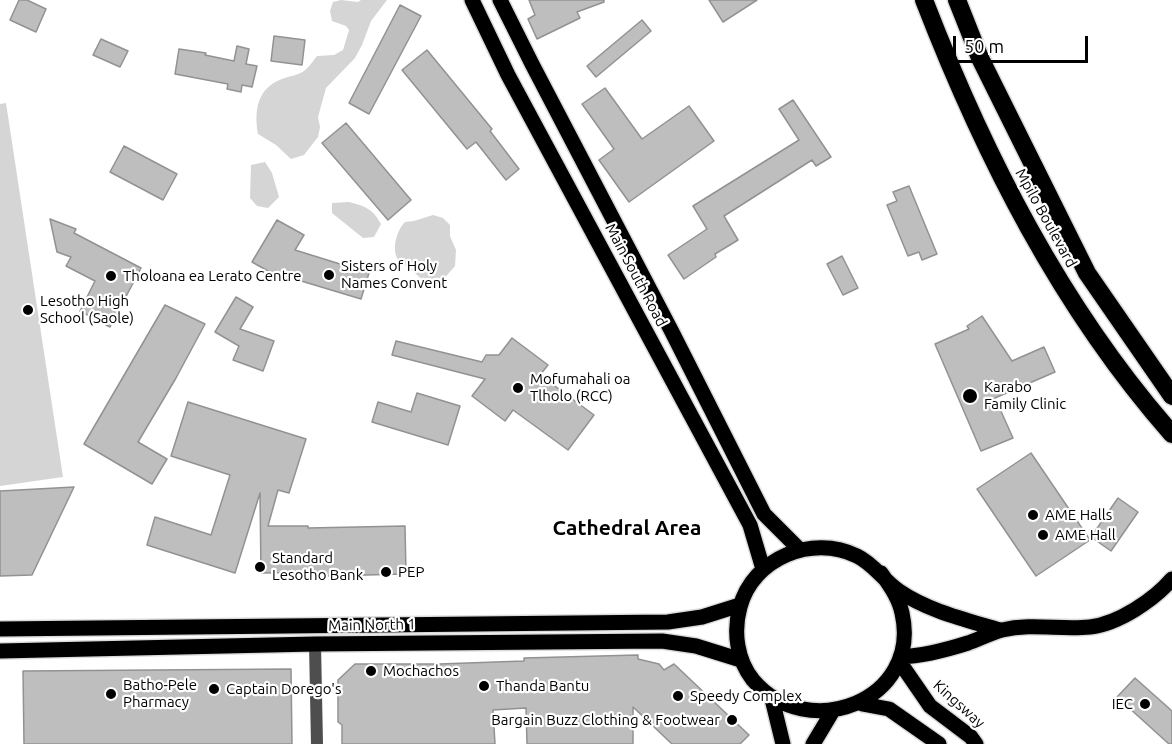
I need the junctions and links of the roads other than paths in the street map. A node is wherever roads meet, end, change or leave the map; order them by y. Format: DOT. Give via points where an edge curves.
graph roads {
  1 [pos="472,0"];
  2 [pos="500,0"];
  3 [pos="924,0"];
  4 [pos="957,0"];
  5 [pos="1172,396"];
  6 [pos="1172,434"];
  7 [pos="800,550"];
  8 [pos="763,569"];
  9 [pos="881,573"];
  10 [pos="1172,579"];
  11 [pos="740,605"];
  12 [pos="0,629"];
  13 [pos="1000,630"];
  14 [pos="315,644"];
  15 [pos="0,651"];
  16 [pos="905,658"];
  17 [pos="741,660"];
  18 [pos="772,699"];
  19 [pos="862,704"];
  20 [pos="831,714"];
  21 [pos="977,742"];
  22 [pos="317,744"];
  23 [pos="783,744"];
  24 [pos="813,744"];
  25 [pos="939,744"];
  1 -- 8 [label="main road, Main South Road" via="508,75 750,525"];
  2 -- 7 [label="main road, Main South Road" via="764,514"];
  3 -- 6 [label="highway, Mpilo Boulevard" via="952,75 1022,218 1102,348"];
  4 -- 5 [label="highway, Mpilo Boulevard" via="980,58 1087,273"];
  7 -- 8 [label="main road"];
  7 -- 9 [label="main road" via="839,550 858,556"];
  8 -- 11 [label="main road"];
  9 -- 13 [label="main road" via="897,591"];
  9 -- 16 [label="main road" via="902,613"];
  10 -- 13 [label="main road" via="1128,614 1100,625 1025,625"];
  11 -- 12 [label="main road, Main North 1" via="668,622"];
  11 -- 17 [label="main road" via="736,623"];
  13 -- 16 [label="main road" via="968,643"];
  14 -- 15 [label="main road, Main North 1"];
  14 -- 17 [label="main road, Main North 1" via="662,641 696,646"];
  14 -- 22 [label="street"];
  16 -- 19 [label="main road" via="877,693"];
  16 -- 21 [label="main road, Kingsway" via="930,706"];
  17 -- 18 [label="main road"];
  18 -- 20 [label="main road" via="790,709"];
  18 -- 23 [label="main road"];
  19 -- 20 [label="main road"];
  19 -- 25 [label="main road" via="889,709"];
  20 -- 24 [label="main road"];
}
